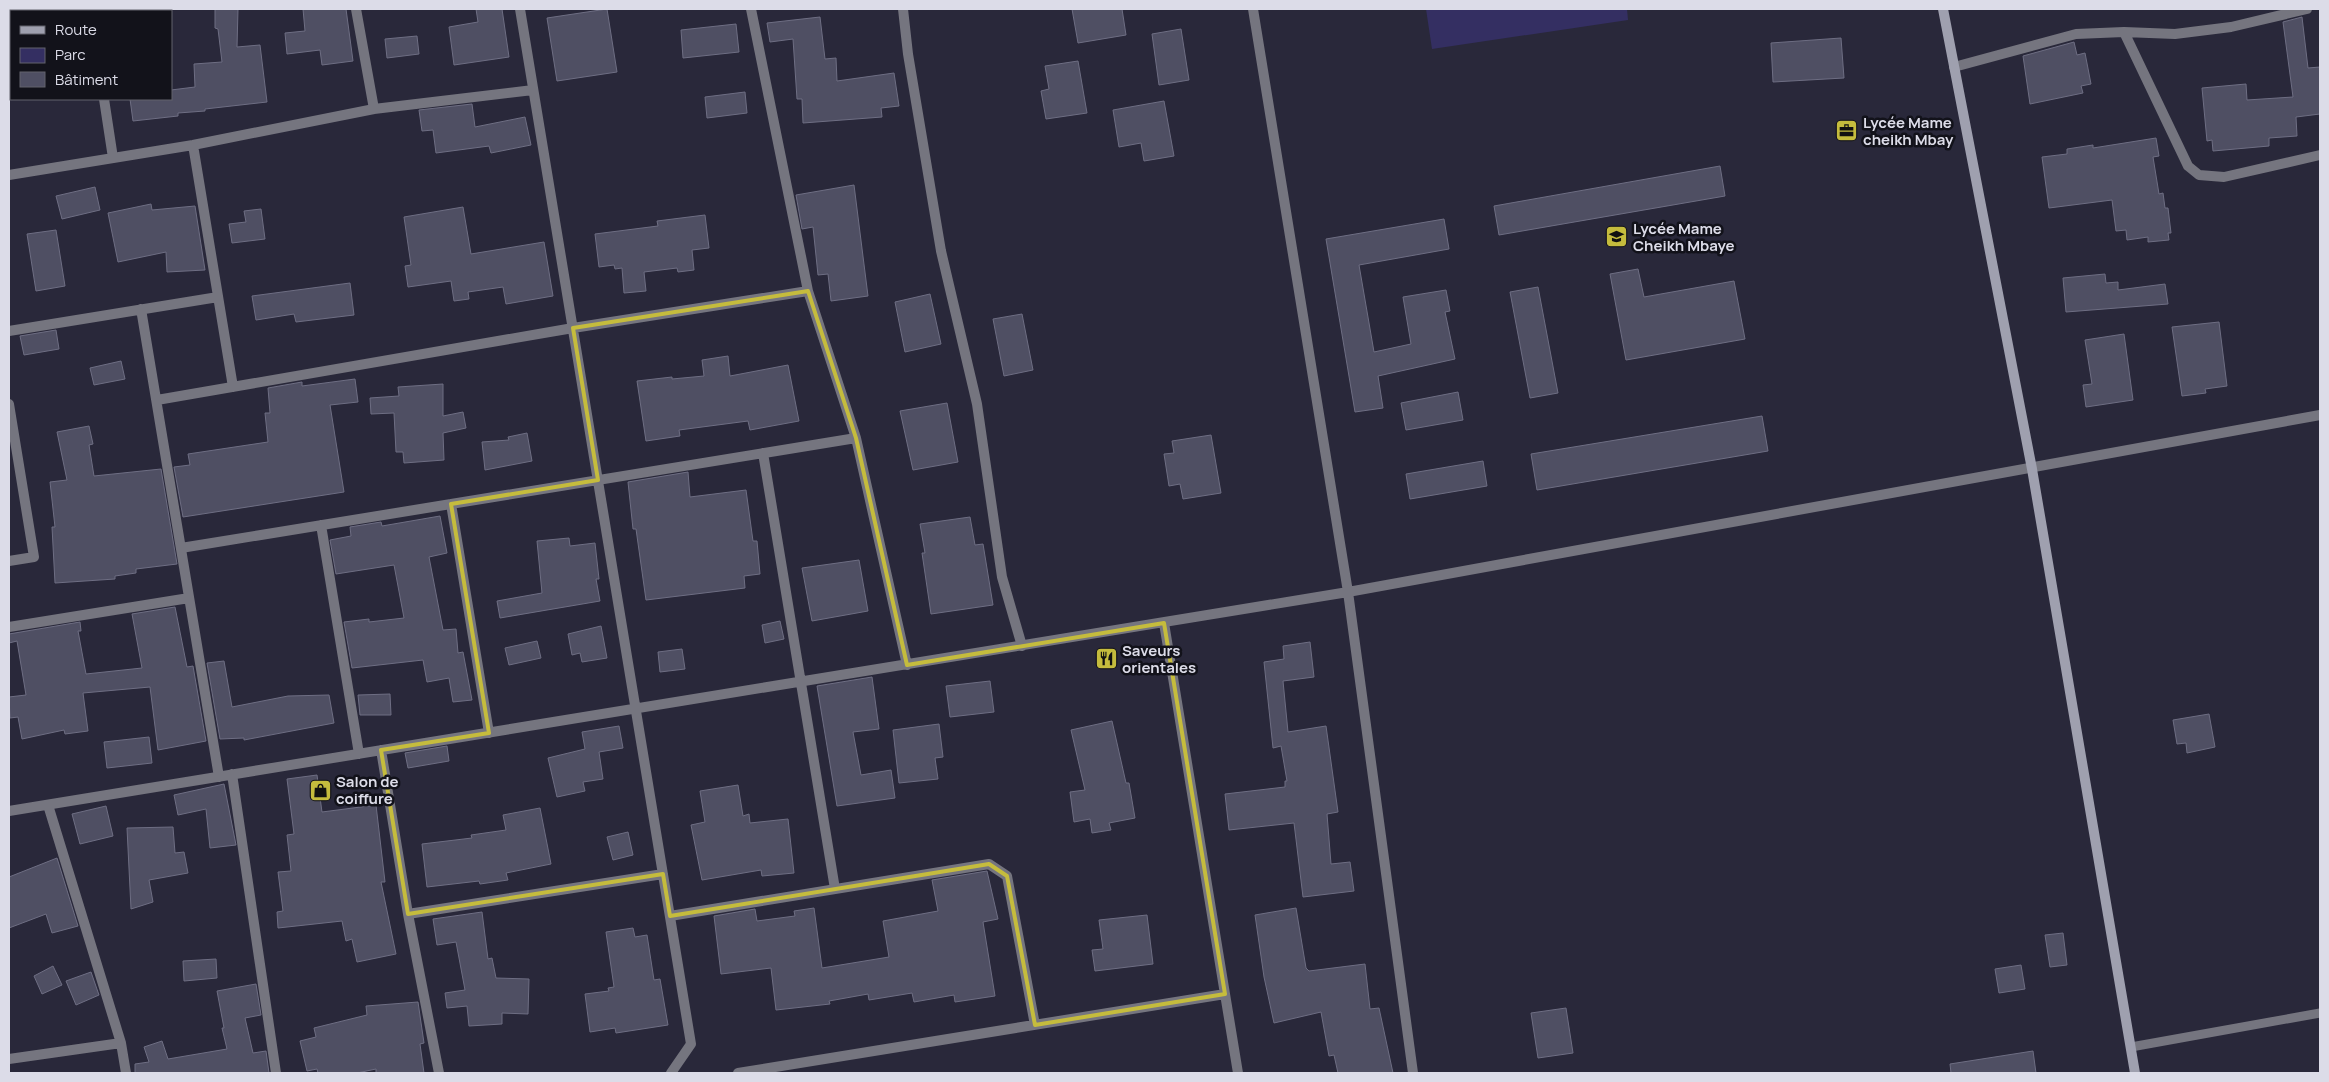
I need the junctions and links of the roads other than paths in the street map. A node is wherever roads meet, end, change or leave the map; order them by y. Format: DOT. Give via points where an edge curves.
graph roads {
  1 [pos="356,9"];
  2 [pos="520,9"];
  3 [pos="751,9"];
  4 [pos="903,9"];
  5 [pos="1253,9"];
  6 [pos="1942,9"];
  7 [pos="2307,9"];
  8 [pos="2124,32"];
  9 [pos="1954,68"];
  10 [pos="533,90"];
  11 [pos="104,100"];
  12 [pos="374,109"];
  13 [pos="194,145"];
  14 [pos="2320,155"];
  15 [pos="113,158"];
  16 [pos="9,175"];
  17 [pos="808,291"];
  18 [pos="218,297"];
  19 [pos="141,309"];
  20 [pos="573,328"];
  21 [pos="9,331"];
  22 [pos="233,387"];
  23 [pos="156,400"];
  24 [pos="9,404"];
  25 [pos="2320,415"];
  26 [pos="856,438"];
  27 [pos="764,453"];
  28 [pos="2032,469"];
  29 [pos="598,480"];
  30 [pos="451,504"];
  31 [pos="321,525"];
  32 [pos="181,548"];
  33 [pos="9,561"];
  34 [pos="1348,592"];
  35 [pos="189,598"];
  36 [pos="1164,623"];
  37 [pos="9,627"];
  38 [pos="1022,646"];
  39 [pos="907,664"];
  40 [pos="801,682"];
  41 [pos="636,709"];
  42 [pos="489,733"];
  43 [pos="381,750"];
  44 [pos="359,754"];
  45 [pos="232,774"];
  46 [pos="219,777"];
  47 [pos="48,805"];
  48 [pos="9,811"];
  49 [pos="663,874"];
  50 [pos="835,889"];
  51 [pos="408,914"];
  52 [pos="670,916"];
  53 [pos="1224,994"];
  54 [pos="2320,1013"];
  55 [pos="1035,1025"];
  56 [pos="121,1043"];
  57 [pos="2131,1047"];
  58 [pos="9,1058"];
  59 [pos="126,1073"];
  60 [pos="276,1073"];
  61 [pos="439,1073"];
  62 [pos="672,1073"];
  63 [pos="738,1073"];
  64 [pos="1238,1073"];
  65 [pos="1413,1073"];
  66 [pos="2135,1073"];
  1 -- 12 [label="street"];
  2 -- 10 [label="street"];
  3 -- 17 [label="street"];
  4 -- 38 [label="street" via="941,251 977,404 1002,577"];
  5 -- 34 [label="street"];
  6 -- 9 [label="main road"];
  7 -- 8 [label="street" via="2231,27 2175,34"];
  8 -- 9 [label="street" via="2076,34"];
  8 -- 14 [label="street" via="2188,166 2199,175 2224,177"];
  9 -- 28 [label="main road"];
  10 -- 12 [label="street"];
  10 -- 20 [label="street"];
  11 -- 15 [label="street"];
  12 -- 13 [label="street"];
  13 -- 15 [label="street"];
  13 -- 18 [label="street"];
  15 -- 16 [label="street"];
  17 -- 20 [label="street"];
  17 -- 26 [label="street"];
  18 -- 19 [label="street"];
  18 -- 22 [label="street"];
  19 -- 21 [label="street"];
  19 -- 23 [label="street"];
  20 -- 22 [label="street"];
  20 -- 29 [label="street"];
  22 -- 23 [label="street"];
  23 -- 32 [label="street"];
  24 -- 33 [label="street" via="34,557"];
  25 -- 28 [label="street"];
  26 -- 27 [label="street"];
  26 -- 39 [label="street"];
  27 -- 29 [label="street"];
  27 -- 40 [label="street"];
  28 -- 34 [label="street"];
  28 -- 57 [label="main road"];
  29 -- 30 [label="street"];
  29 -- 41 [label="street"];
  30 -- 31 [label="street"];
  30 -- 42 [label="street"];
  31 -- 32 [label="street"];
  31 -- 44 [label="street"];
  32 -- 35 [label="street"];
  34 -- 36 [label="street"];
  34 -- 65 [label="street"];
  35 -- 37 [label="street"];
  35 -- 46 [label="street"];
  36 -- 38 [label="street"];
  36 -- 53 [label="street"];
  38 -- 39 [label="street"];
  39 -- 40 [label="street"];
  40 -- 41 [label="street"];
  40 -- 50 [label="street"];
  41 -- 42 [label="street"];
  41 -- 49 [label="street"];
  42 -- 43 [label="street"];
  43 -- 44 [label="street"];
  43 -- 51 [label="street"];
  44 -- 45 [label="street"];
  45 -- 46 [label="street"];
  45 -- 60 [label="street"];
  46 -- 47 [label="street"];
  47 -- 48 [label="street"];
  47 -- 56 [label="street"];
  49 -- 51 [label="street"];
  49 -- 52 [label="street"];
  50 -- 52 [label="street"];
  50 -- 55 [label="street" via="989,864 999,869 1006,876"];
  51 -- 61 [label="street"];
  52 -- 62 [label="street" via="691,1044"];
  53 -- 55 [label="street"];
  53 -- 64 [label="street"];
  54 -- 57 [label="lane"];
  55 -- 63 [label="street"];
  56 -- 58 [label="street"];
  56 -- 59 [label="street"];
  57 -- 66 [label="main road"];
}
